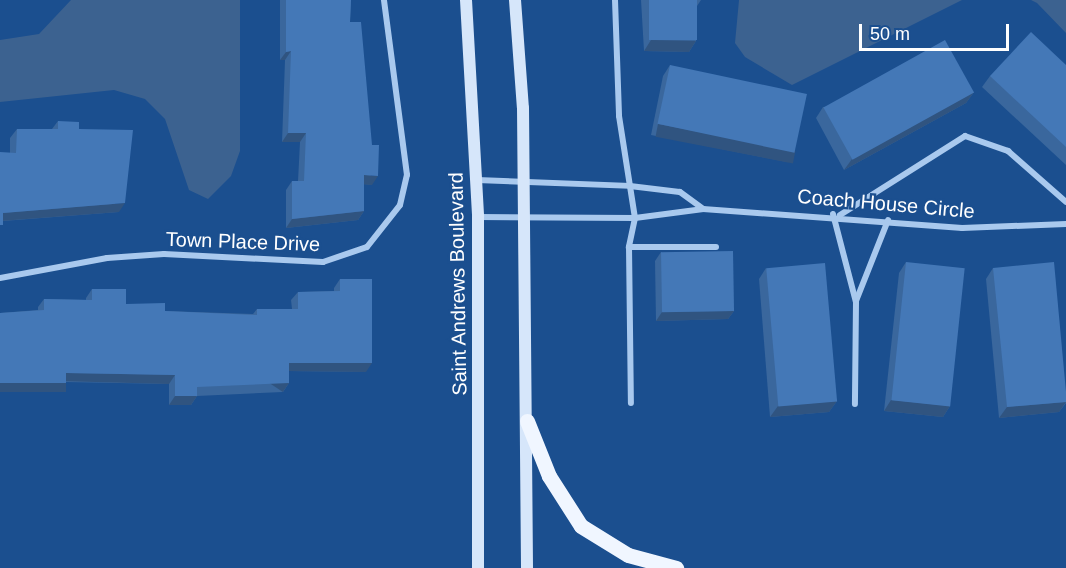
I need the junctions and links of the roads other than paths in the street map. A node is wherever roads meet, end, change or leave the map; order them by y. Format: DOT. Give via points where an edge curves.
graph roads {
  1 [pos="384,0"];
  2 [pos="466,0"];
  3 [pos="515,0"];
  4 [pos="615,0"];
  5 [pos="523,179"];
  6 [pos="477,180"];
  7 [pos="630,186"];
  8 [pos="1066,202"];
  9 [pos="703,208"];
  10 [pos="524,214"];
  11 [pos="836,215"];
  12 [pos="478,217"];
  13 [pos="635,218"];
  14 [pos="888,220"];
  15 [pos="1066,224"];
  16 [pos="629,247"];
  17 [pos="716,247"];
  18 [pos="0,278"];
  19 [pos="856,302"];
  20 [pos="631,402"];
  21 [pos="855,404"];
  22 [pos="527,421"];
  23 [pos="478,568"];
  24 [pos="527,568"];
  25 [pos="676,568"];
  1 -- 18 [label="street, Town Place Drive" via="406,175 400,205 367,247 323,262 164,254 108,258"];
  2 -- 6 [label="street, Saint Andrews Boulevard"];
  3 -- 5 [label="street"];
  4 -- 7 [label="street" via="619,116"];
  5 -- 6 [label="street"];
  5 -- 7 [label="street"];
  5 -- 10 [label="street"];
  6 -- 12 [label="street, Saint Andrews Boulevard"];
  7 -- 9 [label="street" via="680,192"];
  7 -- 13 [label="street"];
  8 -- 11 [label="street" via="1008,152 964,136"];
  9 -- 11 [label="street, Coach House Circle"];
  9 -- 13 [label="street, Coach House Circle"];
  10 -- 12 [label="street, Coach House Circle"];
  10 -- 13 [label="street, Coach House Circle"];
  10 -- 22 [label="street"];
  11 -- 14 [label="street, Coach House Circle"];
  11 -- 19 [label="street"];
  12 -- 23 [label="street, Saint Andrews Boulevard"];
  13 -- 16 [label="street"];
  14 -- 15 [label="street, Coach House Circle" via="962,228"];
  14 -- 19 [label="street"];
  16 -- 17 [label="street"];
  16 -- 20 [label="street"];
  19 -- 21 [label="street"];
  22 -- 24 [label="street"];
  22 -- 25 [label="main road" via="549,476 581,525 628,555"];
}
